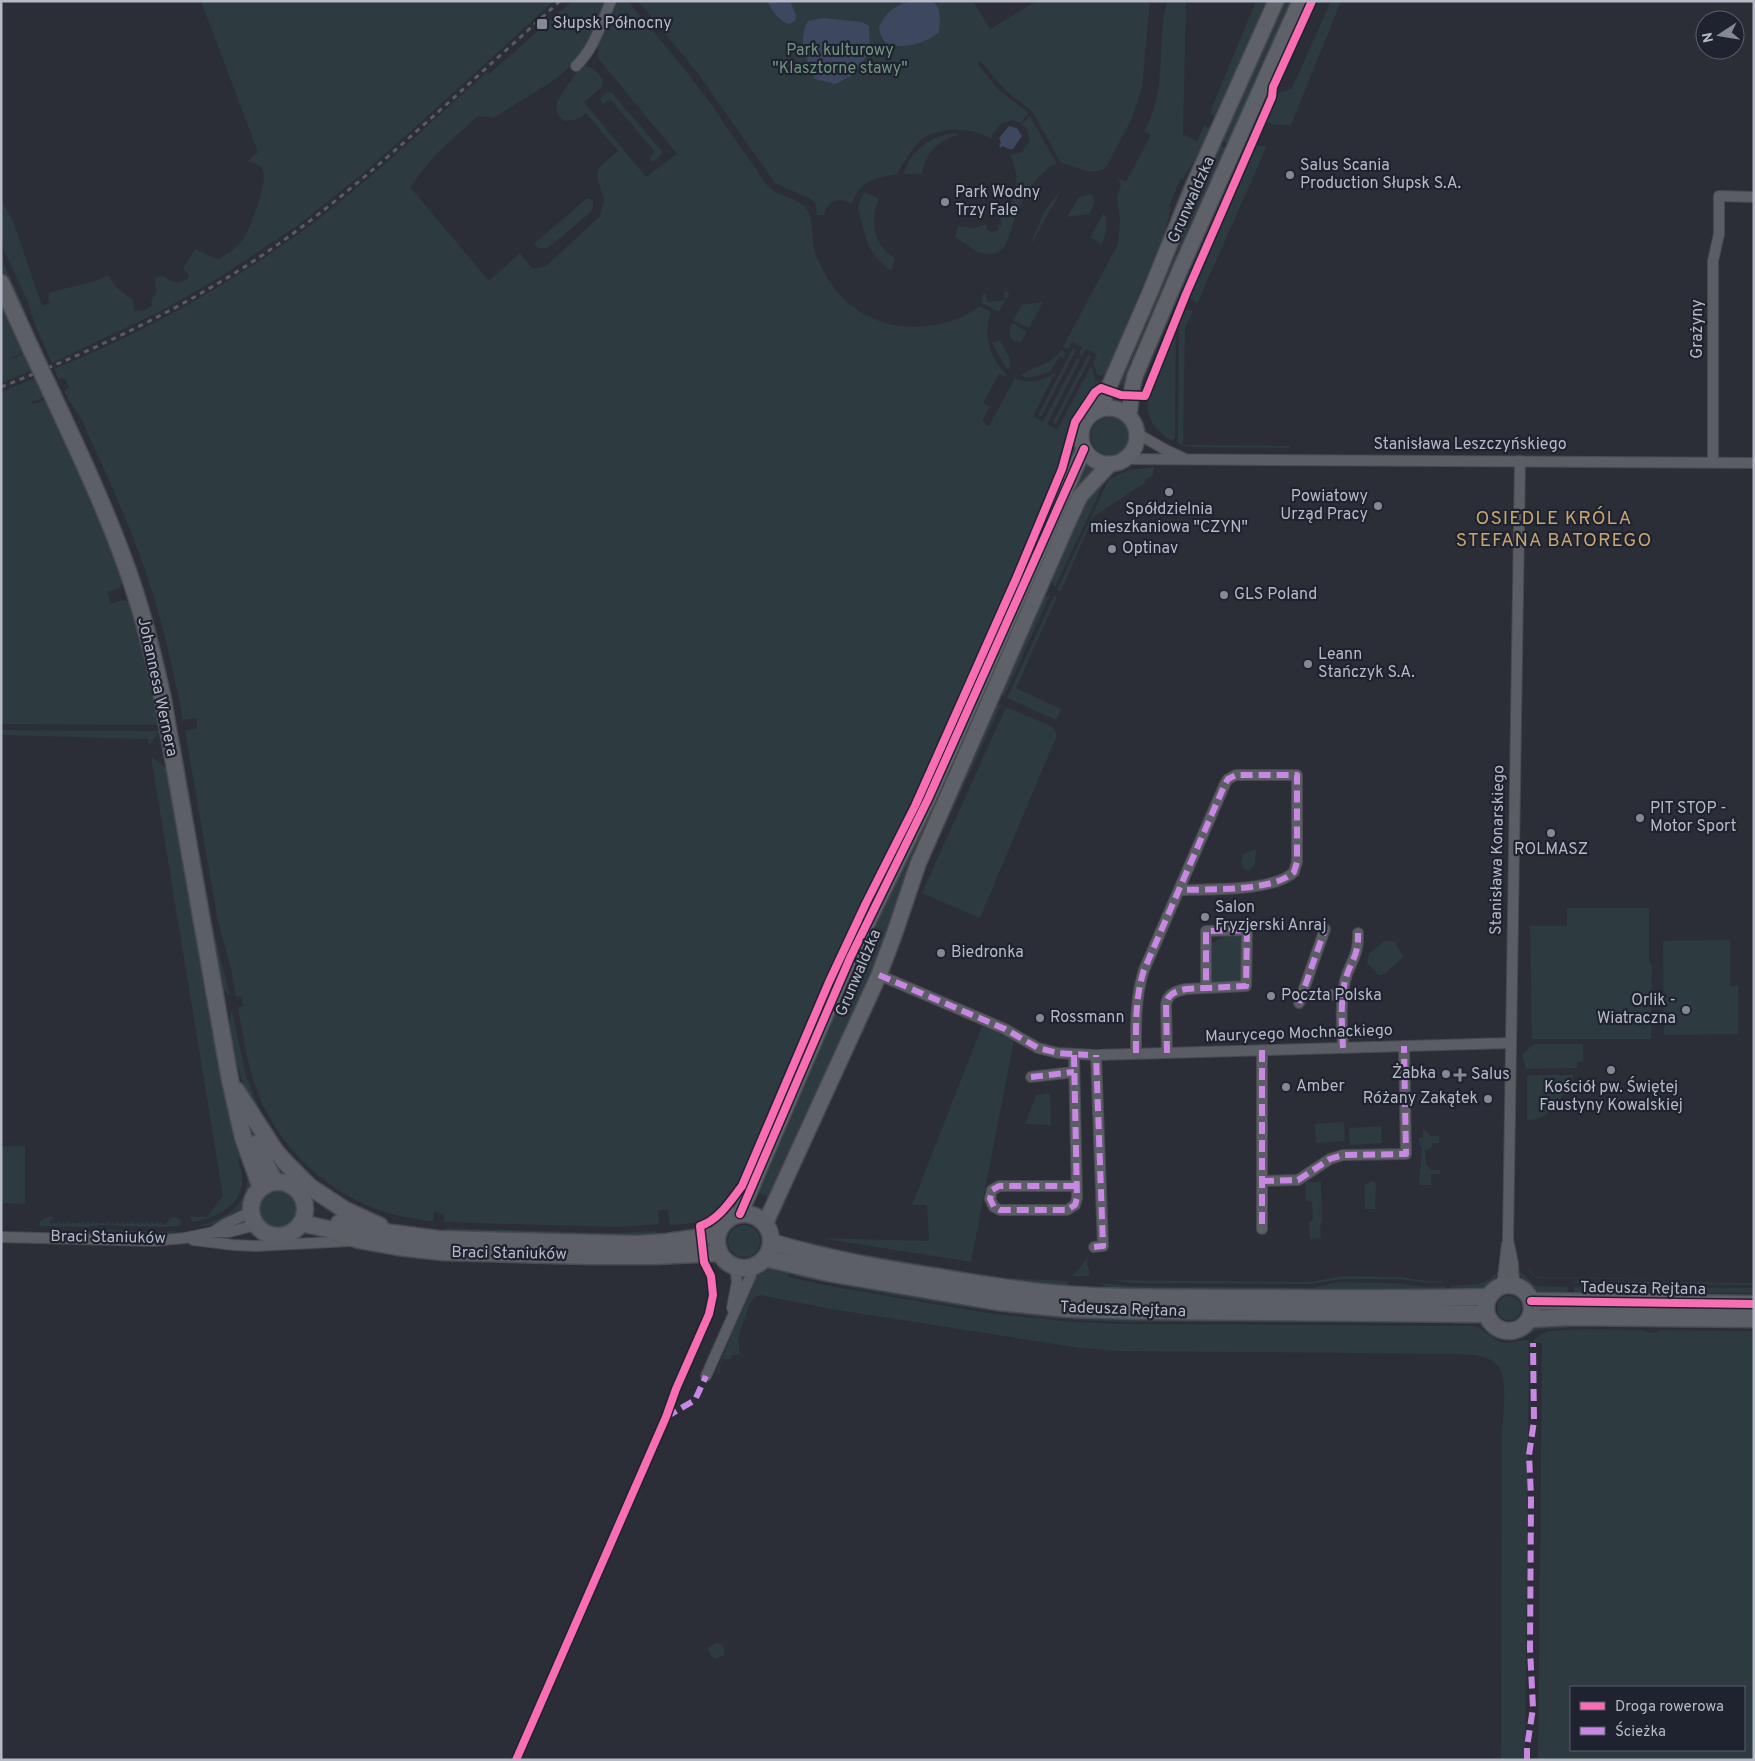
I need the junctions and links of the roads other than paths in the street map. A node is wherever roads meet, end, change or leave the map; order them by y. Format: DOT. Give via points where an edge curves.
graph roads {
  1 [pos="611,1"];
  2 [pos="1276,1"];
  3 [pos="1300,1"];
  4 [pos="576,66"];
  5 [pos="1754,196"];
  6 [pos="1,283"];
  7 [pos="1099,410"];
  8 [pos="1129,416"];
  9 [pos="1138,434"];
  10 [pos="1084,449"];
  11 [pos="1126,459"];
  12 [pos="1186,459"];
  13 [pos="1520,460"];
  14 [pos="1713,462"];
  15 [pos="1754,463"];
  16 [pos="1109,465"];
  17 [pos="1179,890"];
  18 [pos="1325,929"];
  19 [pos="1358,933"];
  20 [pos="879,975"];
  21 [pos="1206,988"];
  22 [pos="1343,995"];
  23 [pos="1510,1043"];
  24 [pos="1404,1046"];
  25 [pos="1343,1048"];
  26 [pos="1262,1050"];
  27 [pos="1167,1052"];
  28 [pos="1136,1053"];
  29 [pos="1074,1055"];
  30 [pos="1092,1055"];
  31 [pos="1074,1072"];
  32 [pos="1031,1077"];
  33 [pos="230,1080"];
  34 [pos="1262,1181"];
  35 [pos="268,1185"];
  36 [pos="1077,1186"];
  37 [pos="740,1214"];
  38 [pos="254,1218"];
  39 [pos="303,1218"];
  40 [pos="765,1224"];
  41 [pos="1262,1229"];
  42 [pos="388,1232"];
  43 [pos="717,1235"];
  44 [pos="1,1237"];
  45 [pos="185,1238"];
  46 [pos="359,1240"];
  47 [pos="771,1242"];
  48 [pos="1094,1247"];
  49 [pos="719,1253"];
  50 [pos="759,1263"];
  51 [pos="735,1267"];
  52 [pos="1508,1285"];
  53 [pos="1488,1297"];
  54 [pos="1531,1301"];
  55 [pos="1754,1304"];
  56 [pos="1486,1314"];
  57 [pos="1754,1318"];
  58 [pos="1529,1319"];
  59 [pos="730,1324"];
  60 [pos="706,1376"];
  1 -- 4 [label="street" via="590,48"];
  2 -- 7 [label="street, Grunwaldzka" via="1194,184"];
  3 -- 8 [label="street, Grunwaldzka" via="1135,376"];
  5 -- 14 [label="street, Grażyny" via="1720,196 1719,234 1713,261"];
  6 -- 33 [label="main road, Johannesa Wernera, bridge" via="86,467 135,592 149,640"];
  7 -- 8 [label="street" via="1120,410"];
  7 -- 10 [label="street" via="1089,416 1083,426 1081,438"];
  8 -- 9 [label="street"];
  9 -- 11 [label="street" via="1133,452"];
  9 -- 12 [label="street, Stanisława Leszczyńskiego"];
  10 -- 16 [label="street" via="1094,460"];
  10 -- 37 [label="street, Grunwaldzka" via="928,799 850,958"];
  11 -- 12 [label="street, Stanisława Leszczyńskiego"];
  11 -- 16 [label="street"];
  12 -- 13 [label="street, Stanisława Leszczyńskiego"];
  13 -- 14 [label="street, Stanisława Leszczyńskiego"];
  13 -- 23 [label="street, Stanisława Konarskiego"];
  14 -- 15 [label="street, Stanisława Leszczyńskiego"];
  16 -- 20 [label="street, Grunwaldzka" via="1080,496 1068,522 918,864"];
  17 -- 17 [label="street" via="1228,779 1239,775 1297,775 1297,862 1294,872 1283,880 1264,886"];
  17 -- 28 [label="street" via="1140,982"];
  18 -- 22 [label="street" via="1300,999"];
  19 -- 22 [label="street" via="1357,953"];
  20 -- 29 [label="street, Maurycego Mochnackiego" via="1038,1048"];
  20 -- 40 [label="street, Grunwaldzka"];
  21 -- 21 [label="street" via="1246,986 1247,930 1206,931"];
  21 -- 27 [label="street" via="1181,990 1168,998"];
  22 -- 25 [label="street"];
  23 -- 24 [label="street, Maurycego Mochnackiego"];
  23 -- 52 [label="street, Stanisława Konarskiego" via="1508,1240 1505,1250"];
  24 -- 25 [label="street, Maurycego Mochnackiego"];
  24 -- 34 [label="street" via="1406,1154 1343,1155 1330,1159 1298,1180"];
  25 -- 26 [label="street, Maurycego Mochnackiego"];
  26 -- 27 [label="street, Maurycego Mochnackiego"];
  26 -- 34 [label="street"];
  27 -- 28 [label="street, Maurycego Mochnackiego"];
  28 -- 30 [label="street, Maurycego Mochnackiego"];
  29 -- 30 [label="street, Maurycego Mochnackiego"];
  29 -- 31 [label="street"];
  30 -- 48 [label="street" via="1103,1246"];
  31 -- 32 [label="street"];
  31 -- 36 [label="street"];
  33 -- 35 [label="main road, Johannesa Wernera" via="243,1137"];
  33 -- 42 [label="main road" via="284,1162 310,1186 345,1210"];
  34 -- 41 [label="street"];
  35 -- 38 [label="main road" via="253,1199"];
  35 -- 39 [label="main road" via="291,1185 298,1190 305,1205"];
  36 -- 36 [label="street" via="1075,1205 1067,1210 1000,1210 990,1199 992,1190 999,1186"];
  37 -- 40 [label="main road" via="749,1214"];
  37 -- 43 [label="main road" via="726,1221"];
  38 -- 39 [label="main road" via="262,1231 279,1236 296,1230"];
  38 -- 45 [label="street, Braci Staniuków"];
  39 -- 42 [label="main road, Braci Staniuków"];
  39 -- 46 [label="main road, Braci Staniuków"];
  40 -- 47 [label="main road"];
  42 -- 43 [label="main road, Braci Staniuków" via="438,1239 616,1244 667,1242"];
  43 -- 49 [label="main road"];
  44 -- 45 [label="street, Braci Staniuków" via="135,1241"];
  45 -- 46 [label="street" via="256,1246"];
  46 -- 49 [label="main road, Braci Staniuków" via="443,1252 590,1256"];
  47 -- 50 [label="main road" via="768,1253"];
  47 -- 53 [label="main road, Tadeusza Rejtana" via="876,1267 1049,1293 1112,1297"];
  49 -- 51 [label="main road"];
  50 -- 51 [label="main road"];
  50 -- 56 [label="main road, Tadeusza Rejtana" via="1028,1306 1069,1309"];
  50 -- 59 [label="street"];
  51 -- 59 [label="street" via="737,1282"];
  52 -- 53 [label="main road"];
  52 -- 54 [label="main road" via="1521,1288"];
  53 -- 56 [label="main road"];
  54 -- 55 [label="main road, Tadeusza Rejtana"];
  54 -- 58 [label="main road"];
  56 -- 58 [label="main road" via="1497,1328 1506,1331 1523,1326"];
  57 -- 58 [label="main road, Tadeusza Rejtana"];
  59 -- 60 [label="street"];
}
